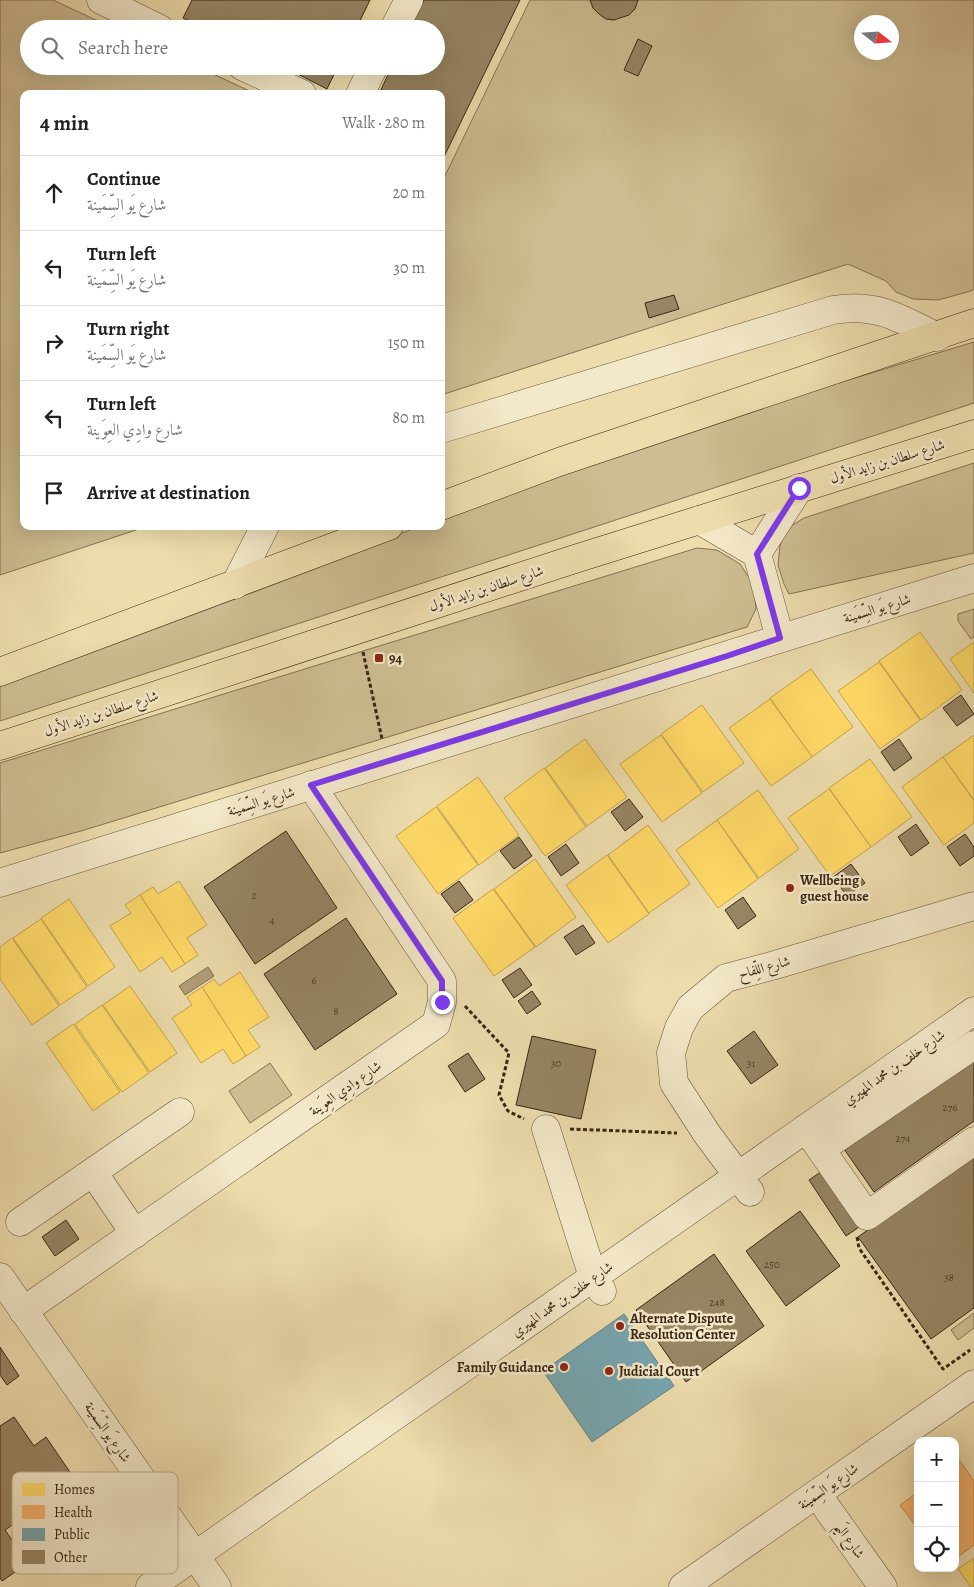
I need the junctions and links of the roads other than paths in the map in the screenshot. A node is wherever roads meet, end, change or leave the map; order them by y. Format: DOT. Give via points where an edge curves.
graph roads {
  1 [pos="408,0"];
  2 [pos="116,4"];
  3 [pos="144,20"];
  4 [pos="398,20"];
  5 [pos="261,75"];
  6 [pos="370,75"];
  7 [pos="293,90"];
  8 [pos="362,90"];
  9 [pos="974,323"];
  10 [pos="937,337"];
  11 [pos="445,428"];
  12 [pos="974,434"];
  13 [pos="799,488"];
  14 [pos="445,505"];
  15 [pos="699,520"];
  16 [pos="263,530"];
  17 [pos="378,530"];
  18 [pos="757,554"];
  19 [pos="974,578"];
  20 [pos="235,584"];
  21 [pos="780,638"];
  22 [pos="0,672"];
  23 [pos="0,746"];
  24 [pos="311,785"];
  25 [pos="0,883"];
  26 [pos="974,906"];
  27 [pos="974,1011"];
  28 [pos="974,1045"];
  29 [pos="180,1112"];
  30 [pos="546,1129"];
  31 [pos="814,1138"];
  32 [pos="974,1141"];
  33 [pos="93,1172"];
  34 [pos="744,1184"];
  35 [pos="20,1222"];
  36 [pos="135,1234"];
  37 [pos="0,1277"];
  38 [pos="598,1285"];
  39 [pos="23,1311"];
  40 [pos="974,1384"];
  41 [pos="136,1472"];
  42 [pos="817,1494"];
  43 [pos="178,1532"];
  44 [pos="195,1556"];
  45 [pos="178,1568"];
  46 [pos="169,1574"];
  47 [pos="150,1587"];
  48 [pos="217,1587"];
  49 [pos="683,1587"];
  50 [pos="883,1587"];
  1 -- 4 [label="street"];
  2 -- 3 [label="street"];
  5 -- 7 [label="street"];
  6 -- 8 [label="street"];
  9 -- 10 [label="main road"];
  10 -- 11 [label="street" via="894,315 849,307"];
  10 -- 14 [label="main road" via="559,462"];
  12 -- 13 [label="main road, شارع سلطان بن زايد الأول"];
  13 -- 15 [label="main road, شارع سلطان بن زايد الأول"];
  13 -- 18 [label="street"];
  15 -- 18 [label="street"];
  15 -- 23 [label="main road, شارع سلطان بن زايد الأول"];
  16 -- 20 [label="street"];
  17 -- 20 [label="main road"];
  18 -- 21 [label="street"];
  19 -- 21 [label="street, شارع يَو السِّمَينة"];
  20 -- 22 [label="main road"];
  21 -- 24 [label="street, شارع يَو السِّمَينة"];
  24 -- 25 [label="street, شارع يَو السِّمَينة"];
  24 -- 36 [label="street, شارع وادِي العِوَينة" via="442,981 442,1002 436,1024"];
  26 -- 34 [label="street, شارع اللِّفاح" via="726,978 690,1008 679,1028 671,1054 674,1083"];
  27 -- 31 [label="street, شارع خلف بن محمد المهيري"];
  28 -- 31 [label="street"];
  29 -- 33 [label="street"];
  30 -- 38 [label="street"];
  31 -- 32 [label="street" via="867,1216"];
  31 -- 34 [label="street, شارع خلف بن محمد المهيري"];
  33 -- 35 [label="street"];
  33 -- 36 [label="street"];
  34 -- 38 [label="street, شارع خلف بن محمد المهيري"];
  36 -- 39 [label="street, شارع وادِي العِوَينة"];
  37 -- 39 [label="street, شارع يَو السِّمَينة"];
  38 -- 44 [label="street, شارع خلف بن محمد المهيري"];
  39 -- 41 [label="street, شارع يَو السِّمَينة"];
  40 -- 42 [label="street, شارع يَو السِّمَينة"];
  42 -- 49 [label="street, شارع يَو السِّمَينة"];
  42 -- 50 [label="street, شارع اليَم"];
  43 -- 44 [label="street, شارع يَو السِّمَينة"];
  44 -- 45 [label="street, شارع خلف بن محمد المهيري"];
  44 -- 48 [label="street, شارع يَو السِّمَينة"];
  46 -- 47 [label="street, شارع خلف بن محمد المهيري"];
}
